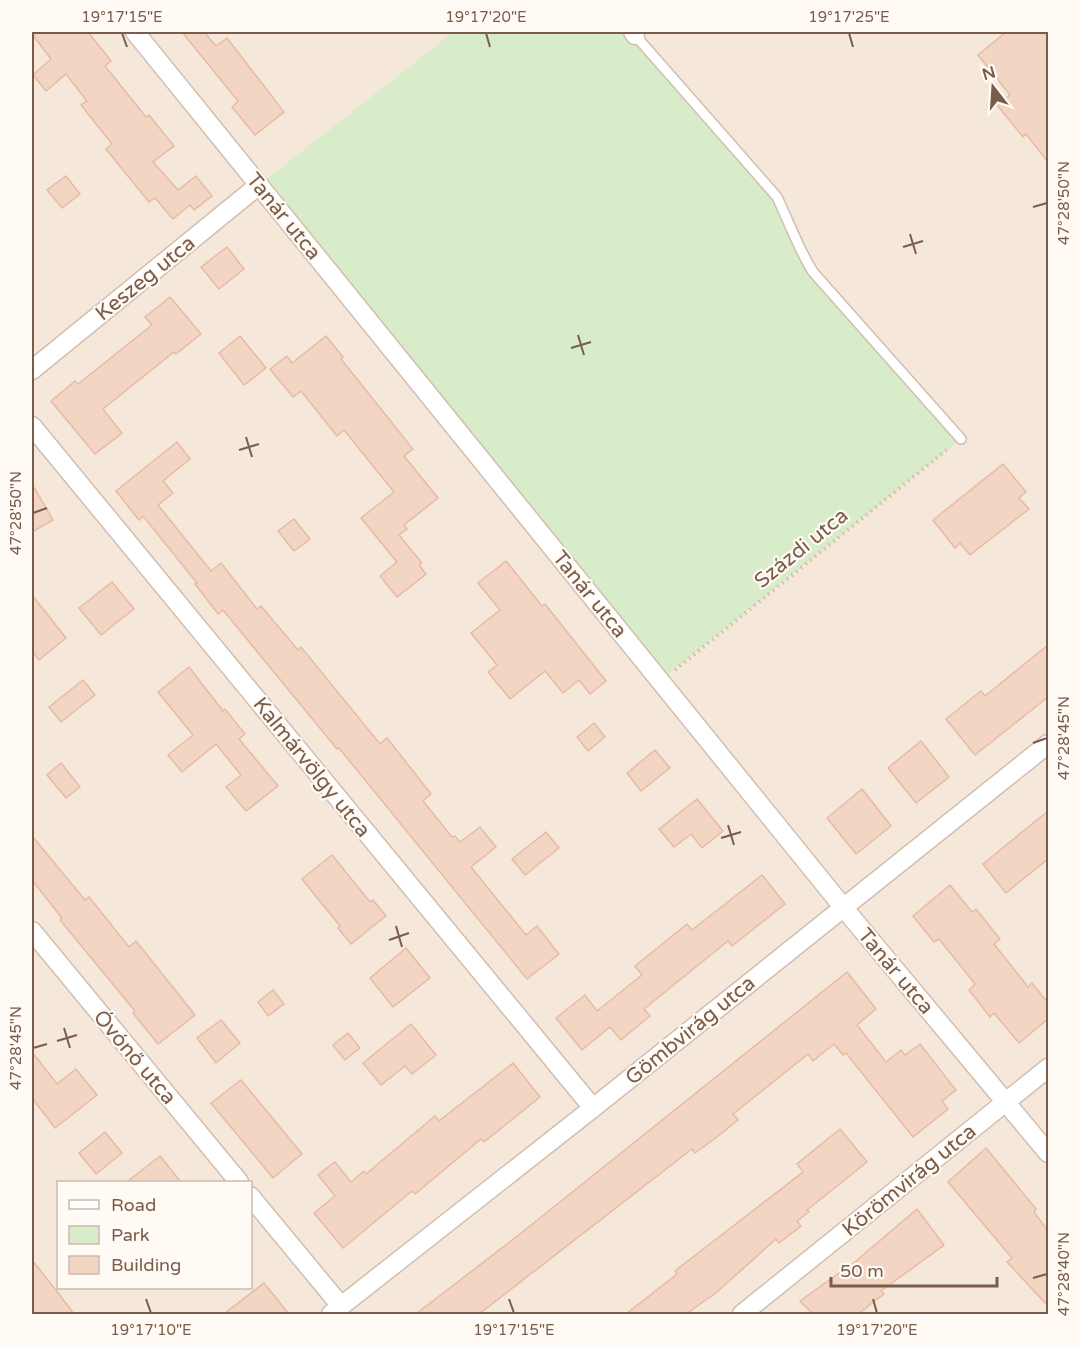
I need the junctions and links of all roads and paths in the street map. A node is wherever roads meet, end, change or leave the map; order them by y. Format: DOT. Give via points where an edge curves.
graph roads {
  1 [pos="135,32"];
  2 [pos="634,33"];
  3 [pos="259,185"];
  4 [pos="32,370"];
  5 [pos="32,426"];
  6 [pos="961,439"];
  7 [pos="660,681"];
  8 [pos="1048,744"];
  9 [pos="843,907"];
  10 [pos="32,931"];
  11 [pos="1048,1068"];
  12 [pos="1007,1102"];
  13 [pos="593,1108"];
  14 [pos="1048,1153"];
  15 [pos="238,1181"];
  16 [pos="252,1199"];
  17 [pos="336,1310"];
  18 [pos="742,1314"];
  1 -- 3 [label="street, Tanár utca"];
  2 -- 6 [label="lane" via="777,197 813,272"];
  3 -- 4 [label="street, Keszeg utca"];
  3 -- 7 [label="street, Tanár utca"];
  5 -- 13 [label="street, Kalmárvölgy utca"];
  6 -- 7 [label="path, Százdi utca"];
  7 -- 9 [label="street, Tanár utca"];
  8 -- 9 [label="street, Gömbvirág utca"];
  9 -- 12 [label="street, Tanár utca"];
  9 -- 13 [label="street, Gömbvirág utca"];
  10 -- 15 [label="street, Óvónő utca"];
  11 -- 12 [label="street, Körömvirág utca"];
  12 -- 14 [label="street, Tanár utca"];
  12 -- 18 [label="street, Körömvirág utca"];
  13 -- 17 [label="street, Gömbvirág utca"];
  16 -- 17 [label="street"];
}
